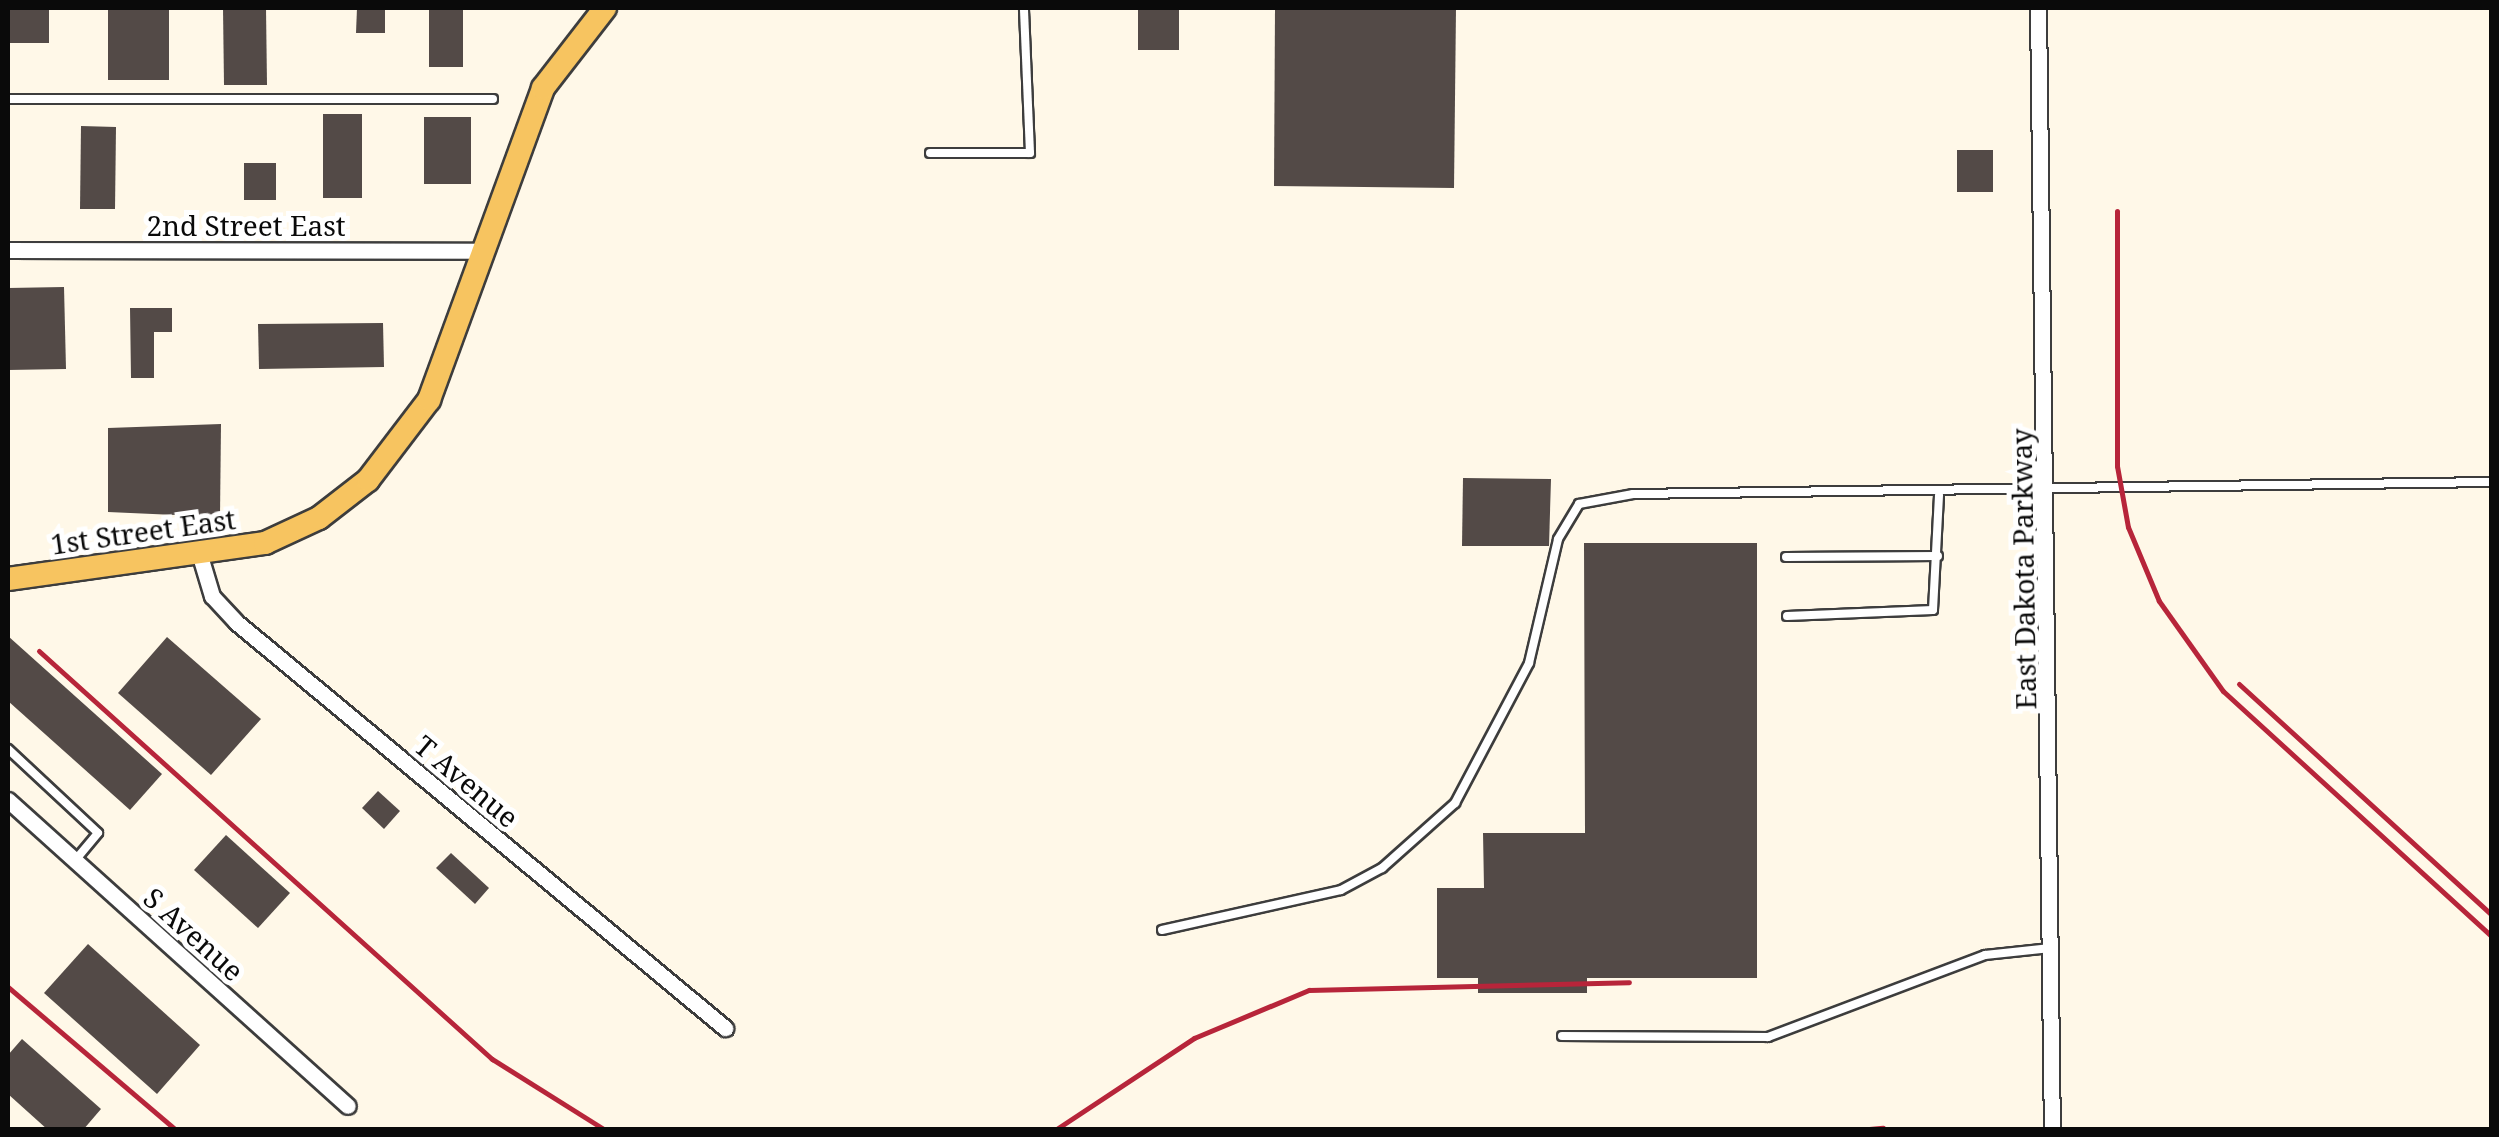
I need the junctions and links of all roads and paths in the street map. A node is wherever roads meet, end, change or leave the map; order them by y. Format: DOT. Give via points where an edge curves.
graph roads {
  1 [pos="605,8"];
  2 [pos="1024,8"];
  3 [pos="2038,8"];
  4 [pos="8,99"];
  5 [pos="493,100"];
  6 [pos="930,154"];
  7 [pos="8,250"];
  8 [pos="484,250"];
  9 [pos="2492,482"];
  10 [pos="2048,490"];
  11 [pos="1939,495"];
  12 [pos="200,556"];
  13 [pos="1938,556"];
  14 [pos="1786,557"];
  15 [pos="8,579"];
  16 [pos="1786,616"];
  17 [pos="8,749"];
  18 [pos="8,800"];
  19 [pos="74,860"];
  20 [pos="1162,930"];
  21 [pos="2051,948"];
  22 [pos="726,1028"];
  23 [pos="1562,1036"];
  24 [pos="348,1106"];
  25 [pos="2052,1130"];
  1 -- 8 [label="main road, 1st Street East" via="543,88"];
  2 -- 6 [label="lane" via="1030,154"];
  3 -- 10 [label="street, East Dakota Parkway"];
  4 -- 5 [label="lane"];
  7 -- 8 [label="street, 2nd Street East"];
  8 -- 12 [label="main road, 1st Street East" via="429,400 390,458 319,518"];
  9 -- 10 [label="lane"];
  10 -- 11 [label="lane"];
  10 -- 21 [label="street, East Dakota Parkway"];
  11 -- 13 [label="lane"];
  11 -- 20 [label="lane" via="1632,494 1578,504 1558,539 1529,663 1455,803 1382,868 1341,890"];
  12 -- 15 [label="main road, 1st Street East"];
  12 -- 22 [label="street, T Avenue" via="212,596 236,622"];
  13 -- 14 [label="lane"];
  13 -- 16 [label="lane" via="1936,606 1925,614"];
  17 -- 19 [label="lane" via="98,833"];
  18 -- 19 [label="street, S Avenue"];
  19 -- 24 [label="street, S Avenue"];
  21 -- 23 [label="lane" via="1985,954 1768,1036"];
  21 -- 25 [label="street, East Dakota Parkway"];
}
